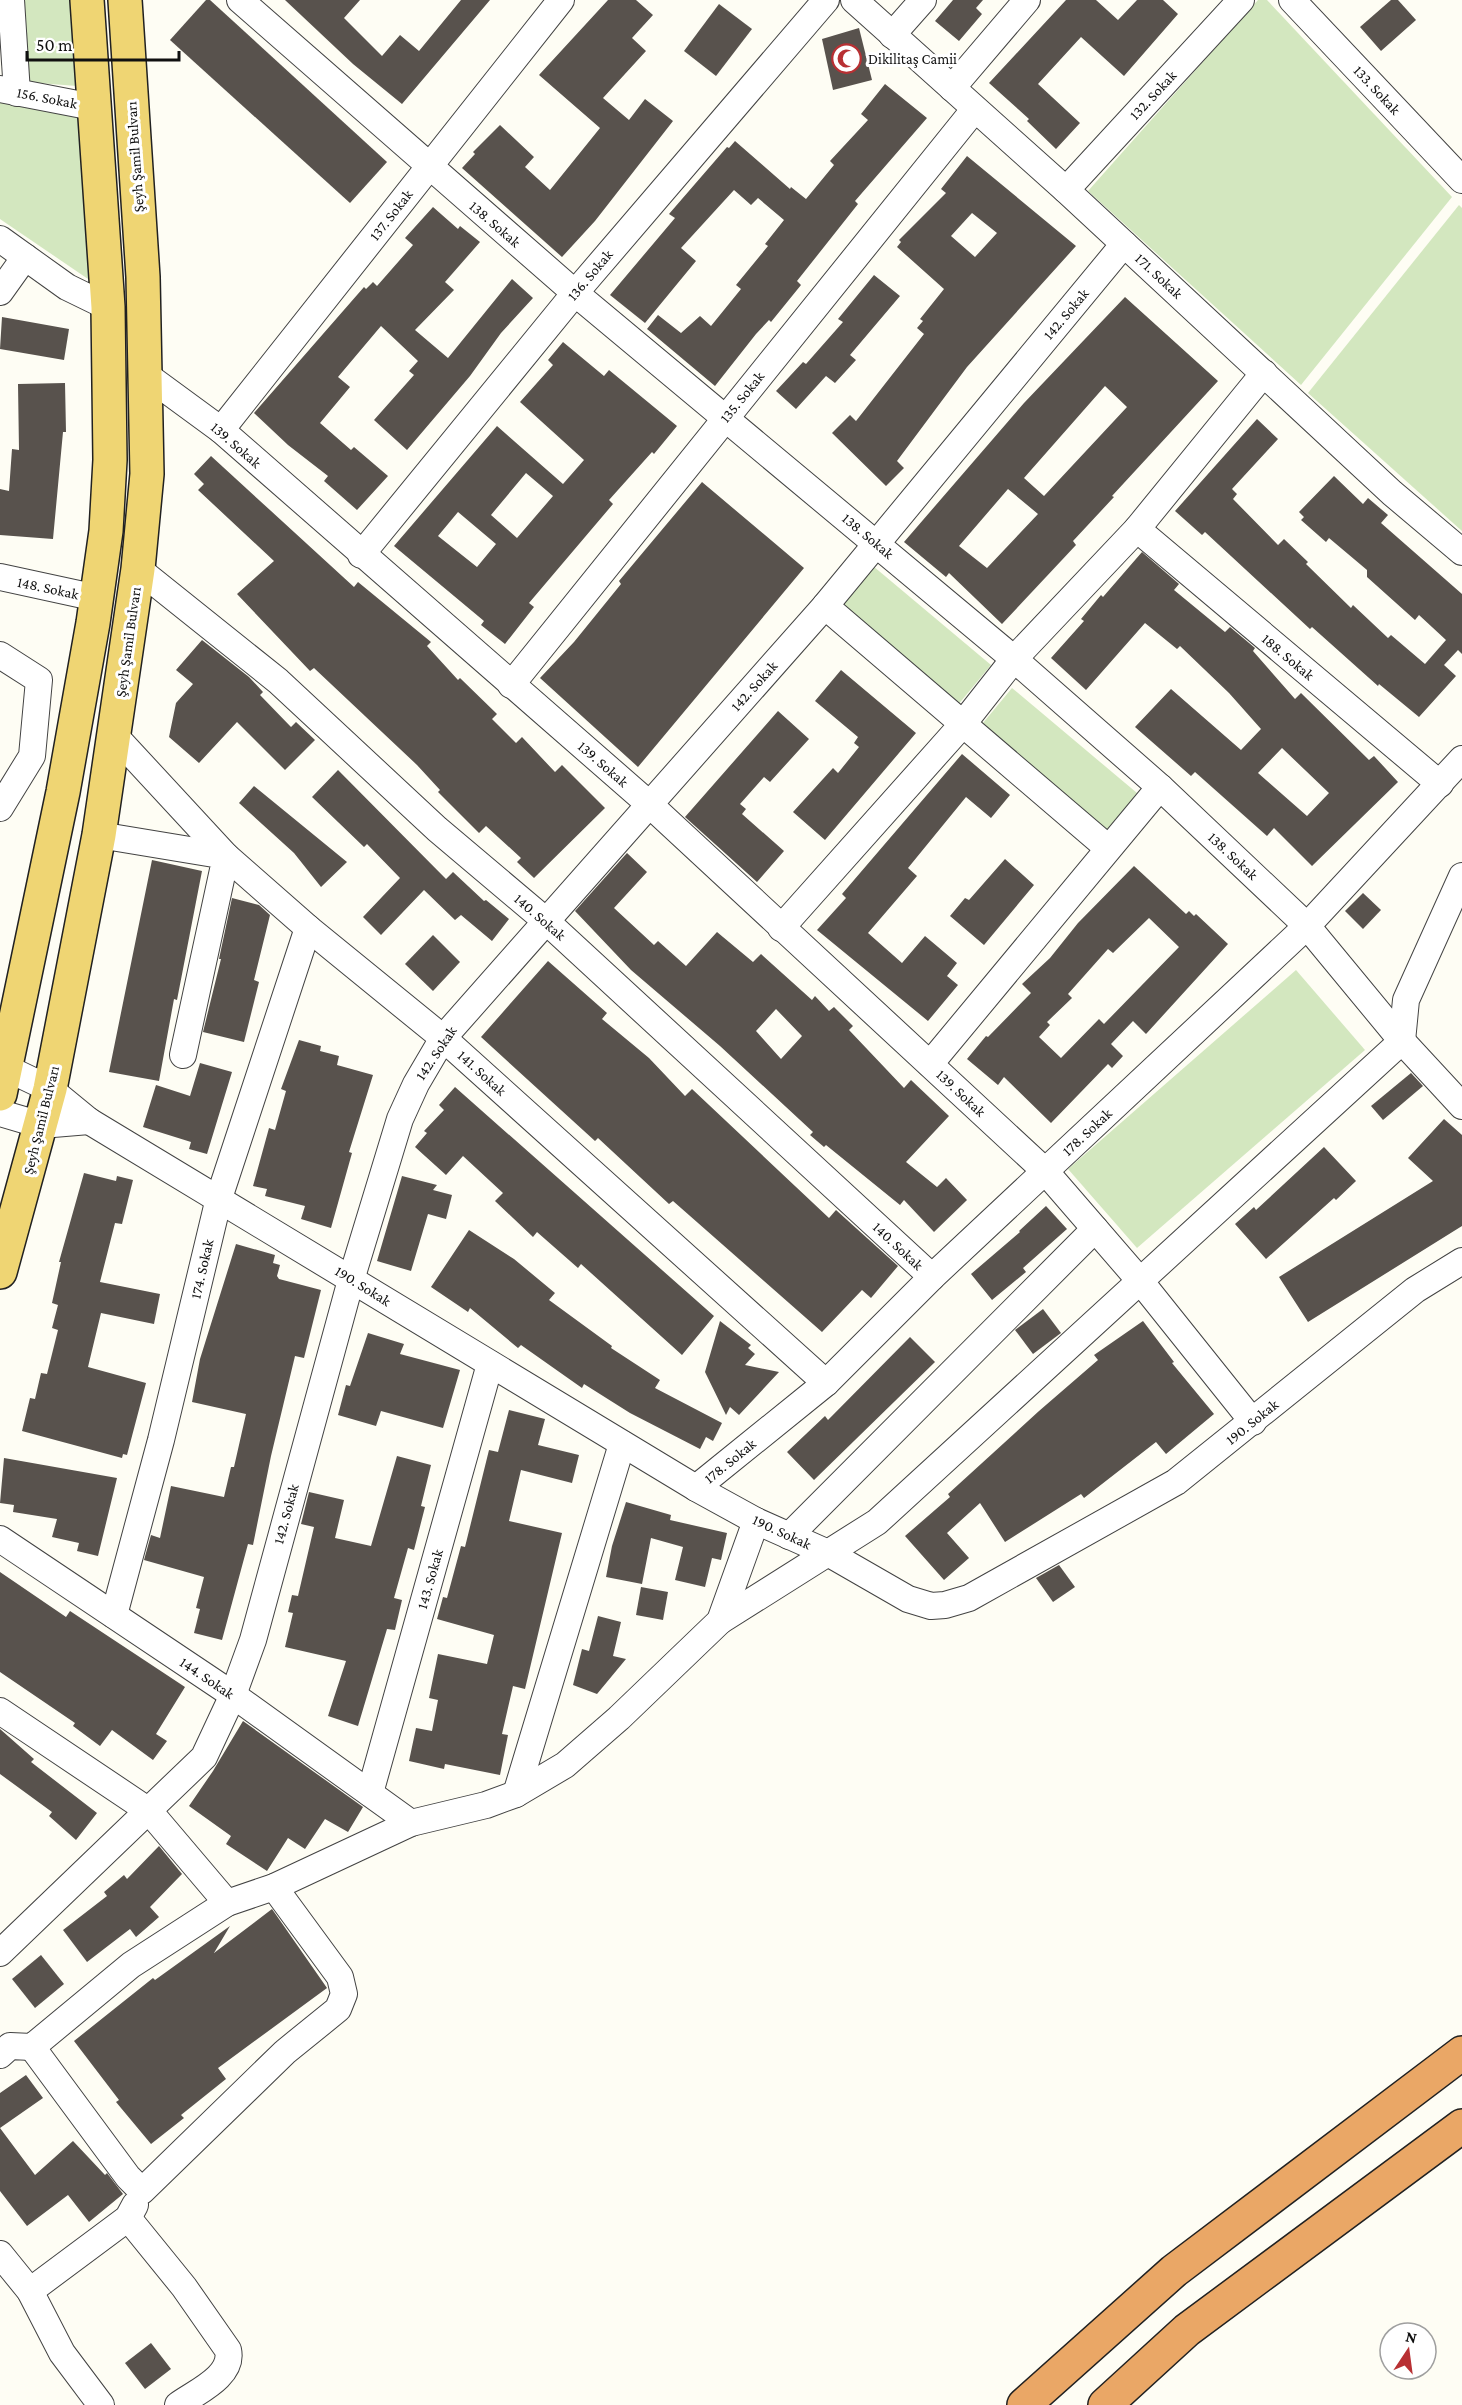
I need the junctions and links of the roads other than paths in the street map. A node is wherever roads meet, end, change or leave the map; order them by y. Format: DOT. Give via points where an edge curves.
graph roads {
  1 [pos="11,0"];
  2 [pos="87,0"];
  3 [pos="125,0"];
  4 [pos="240,0"];
  5 [pos="826,0"];
  6 [pos="854,0"];
  7 [pos="923,0"];
  8 [pos="1027,0"];
  9 [pos="1241,0"];
  10 [pos="1292,0"];
  11 [pos="558,1"];
  12 [pos="892,35"];
  13 [pos="952,88"];
  14 [pos="9,91"];
  15 [pos="93,107"];
  16 [pos="974,110"];
  17 [pos="430,166"];
  18 [pos="1462,180"];
  19 [pos="1066,190"];
  20 [pos="0,239"];
  21 [pos="1124,244"];
  22 [pos="25,257"];
  23 [pos="0,292"];
  24 [pos="575,293"];
  25 [pos="108,307"];
  26 [pos="1264,373"];
  27 [pos="146,375"];
  28 [pos="726,418"];
  29 [pos="221,430"];
  30 [pos="1137,529"];
  31 [pos="876,543"];
  32 [pos="1462,552"];
  33 [pos="361,555"];
  34 [pos="138,570"];
  35 [pos="3,583"];
  36 [pos="97,598"];
  37 [pos="825,606"];
  38 [pos="0,655"];
  39 [pos="1014,659"];
  40 [pos="511,685"];
  41 [pos="962,725"];
  42 [pos="115,736"];
  43 [pos="1462,759"];
  44 [pos="1440,784"];
  45 [pos="1160,787"];
  46 [pos="649,804"];
  47 [pos="0,808"];
  48 [pos="99,836"];
  49 [pos="1108,848"];
  50 [pos="226,856"];
  51 [pos="1462,876"];
  52 [pos="546,921"];
  53 [pos="1307,926"];
  54 [pos="308,928"];
  55 [pos="781,928"];
  56 [pos="443,1038"];
  57 [pos="1402,1041"];
  58 [pos="183,1055"];
  59 [pos="930,1064"];
  60 [pos="2,1075"];
  61 [pos="50,1089"];
  62 [pos="1459,1096"];
  63 [pos="0,1113"];
  64 [pos="89,1121"];
  65 [pos="41,1125"];
  66 [pos="1045,1172"];
  67 [pos="219,1198"];
  68 [pos="1095,1229"];
  69 [pos="1462,1261"];
  70 [pos="0,1272"];
  71 [pos="932,1277"];
  72 [pos="351,1280"];
  73 [pos="1141,1282"];
  74 [pos="490,1364"];
  75 [pos="826,1383"];
  76 [pos="1253,1422"];
  77 [pos="622,1444"];
  78 [pos="696,1488"];
  79 [pos="756,1521"];
  80 [pos="789,1536"];
  81 [pos="0,1539"];
  82 [pos="828,1553"];
  83 [pos="114,1614"];
  84 [pos="720,1621"];
  85 [pos="233,1695"];
  86 [pos="0,1711"];
  87 [pos="370,1793"];
  88 [pos="516,1794"];
  89 [pos="149,1811"];
  90 [pos="411,1823"];
  91 [pos="274,1887"];
  92 [pos="227,1903"];
  93 [pos="0,1953"];
  94 [pos="10,2044"];
  95 [pos="1462,2053"];
  96 [pos="1462,2126"];
  97 [pos="142,2191"];
  98 [pos="128,2218"];
  99 [pos="0,2253"];
  100 [pos="30,2291"];
  101 [pos="101,2405"];
  102 [pos="178,2405"];
  103 [pos="1024,2405"];
  104 [pos="1105,2405"];
  1 -- 14 [label="street"];
  2 -- 15 [label="main road"];
  3 -- 27 [label="main road, Şeyh Şamil Bulvarı"];
  4 -- 17 [label="street, 138. Sokak"];
  5 -- 24 [label="street, 136. Sokak"];
  6 -- 12 [label="street, 171. Sokak"];
  7 -- 12 [label="street"];
  8 -- 13 [label="street"];
  9 -- 19 [label="street, 132. Sokak"];
  10 -- 18 [label="street, 133. Sokak"];
  11 -- 17 [label="street, 137. Sokak"];
  12 -- 13 [label="street, 171. Sokak"];
  13 -- 16 [label="street, 171. Sokak"];
  14 -- 15 [label="street, 156. Sokak"];
  15 -- 25 [label="main road"];
  16 -- 19 [label="street, 171. Sokak"];
  16 -- 28 [label="street, 135. Sokak"];
  17 -- 24 [label="street, 138. Sokak"];
  17 -- 29 [label="street, 137. Sokak"];
  19 -- 21 [label="street, 171. Sokak"];
  20 -- 22 [label="street"];
  21 -- 26 [label="street, 171. Sokak"];
  21 -- 31 [label="street, 142. Sokak"];
  22 -- 23 [label="street"];
  22 -- 25 [label="street" via="67,287"];
  24 -- 28 [label="street, 138. Sokak"];
  24 -- 33 [label="street, 136. Sokak"];
  25 -- 36 [label="main road" via="110,460"];
  26 -- 30 [label="street"];
  26 -- 32 [label="street, 171. Sokak" via="1392,493"];
  27 -- 29 [label="street, 139. Sokak"];
  27 -- 34 [label="main road, Şeyh Şamil Bulvarı" via="147,474"];
  28 -- 31 [label="street, 138. Sokak"];
  28 -- 40 [label="street, 135. Sokak"];
  29 -- 33 [label="street, 139. Sokak"];
  30 -- 39 [label="street"];
  30 -- 44 [label="street, 188. Sokak"];
  31 -- 37 [label="street, 142. Sokak"];
  31 -- 39 [label="street, 138. Sokak"];
  33 -- 40 [label="street, 139. Sokak"];
  34 -- 42 [label="main road, Şeyh Şamil Bulvarı"];
  34 -- 52 [label="street, 140. Sokak" via="278,681 437,830"];
  35 -- 36 [label="street, 148. Sokak"];
  36 -- 60 [label="main road" via="43,894"];
  37 -- 41 [label="street"];
  37 -- 46 [label="street, 142. Sokak"];
  38 -- 47 [label="street" via="39,680 32,756"];
  39 -- 41 [label="street"];
  39 -- 45 [label="street, 138. Sokak"];
  40 -- 46 [label="street, 139. Sokak"];
  41 -- 49 [label="street"];
  41 -- 55 [label="street"];
  42 -- 48 [label="main road, Şeyh Şamil Bulvarı"];
  42 -- 50 [label="street, 141. Sokak"];
  43 -- 44 [label="street, 178. Sokak"];
  44 -- 53 [label="street, 178. Sokak"];
  45 -- 49 [label="street"];
  45 -- 53 [label="street, 138. Sokak"];
  46 -- 52 [label="street, 142. Sokak"];
  46 -- 55 [label="street, 139. Sokak"];
  48 -- 50 [label="street"];
  48 -- 61 [label="main road, Şeyh Şamil Bulvarı"];
  49 -- 59 [label="street"];
  50 -- 54 [label="street, 141. Sokak"];
  50 -- 58 [label="street"];
  51 -- 57 [label="street" via="1406,1000"];
  52 -- 56 [label="street, 142. Sokak"];
  52 -- 71 [label="street, 140. Sokak"];
  53 -- 57 [label="street, 138. Sokak"];
  53 -- 66 [label="street, 178. Sokak"];
  54 -- 56 [label="street, 141. Sokak"];
  54 -- 67 [label="street, 174. Sokak"];
  55 -- 59 [label="street, 139. Sokak"];
  56 -- 72 [label="street, 142. Sokak" via="400,1119"];
  56 -- 75 [label="street, 141. Sokak"];
  57 -- 62 [label="street, 138. Sokak"];
  57 -- 73 [label="street"];
  59 -- 66 [label="street, 139. Sokak"];
  60 -- 61 [label="street, 190. Sokak"];
  61 -- 64 [label="street, 190. Sokak"];
  61 -- 65 [label="main road, Şeyh Şamil Bulvarı"];
  63 -- 65 [label="street"];
  64 -- 65 [label="street"];
  64 -- 67 [label="street, 190. Sokak"];
  65 -- 70 [label="main road, Şeyh Şamil Bulvarı"];
  66 -- 68 [label="street, 139. Sokak"];
  66 -- 71 [label="street, 178. Sokak"];
  67 -- 72 [label="street, 190. Sokak"];
  67 -- 83 [label="street, 174. Sokak"];
  68 -- 73 [label="street, 139. Sokak"];
  68 -- 80 [label="street"];
  69 -- 76 [label="street, 190. Sokak" via="1414,1290"];
  71 -- 75 [label="street, 178. Sokak"];
  72 -- 74 [label="street, 190. Sokak"];
  72 -- 85 [label="street, 142. Sokak" via="253,1640"];
  73 -- 76 [label="street, 139. Sokak"];
  73 -- 82 [label="street" via="877,1522"];
  74 -- 77 [label="street, 190. Sokak"];
  74 -- 87 [label="street, 143. Sokak"];
  75 -- 78 [label="street, 178. Sokak"];
  76 -- 82 [label="street, 190. Sokak" via="1176,1482 969,1598 931,1606 908,1599"];
  77 -- 78 [label="street, 190. Sokak"];
  77 -- 88 [label="street"];
  78 -- 79 [label="street, 190. Sokak"];
  79 -- 80 [label="street, 190. Sokak"];
  79 -- 84 [label="street"];
  80 -- 82 [label="street, 190. Sokak"];
  81 -- 83 [label="street, 144. Sokak"];
  82 -- 84 [label="street"];
  83 -- 85 [label="street, 144. Sokak"];
  84 -- 88 [label="street" via="565,1765"];
  85 -- 87 [label="street, 144. Sokak"];
  85 -- 89 [label="street, 142. Sokak" via="204,1757"];
  86 -- 89 [label="street"];
  87 -- 90 [label="street, 144. Sokak"];
  88 -- 90 [label="street"];
  89 -- 92 [label="street"];
  89 -- 93 [label="street, 142. Sokak"];
  90 -- 91 [label="street"];
  91 -- 92 [label="street"];
  91 -- 97 [label="street" via="340,1977 344,1994 338,2009 285,2052"];
  92 -- 94 [label="street"];
  94 -- 97 [label="street"];
  95 -- 103 [label="highway" via="1174,2271"];
  96 -- 104 [label="highway" via="1187,2330"];
  97 -- 98 [label="street"];
  98 -- 100 [label="street"];
  98 -- 102 [label="street" via="184,2287 230,2357 224,2372"];
  99 -- 100 [label="street"];
  100 -- 101 [label="street" via="62,2353"];
}
